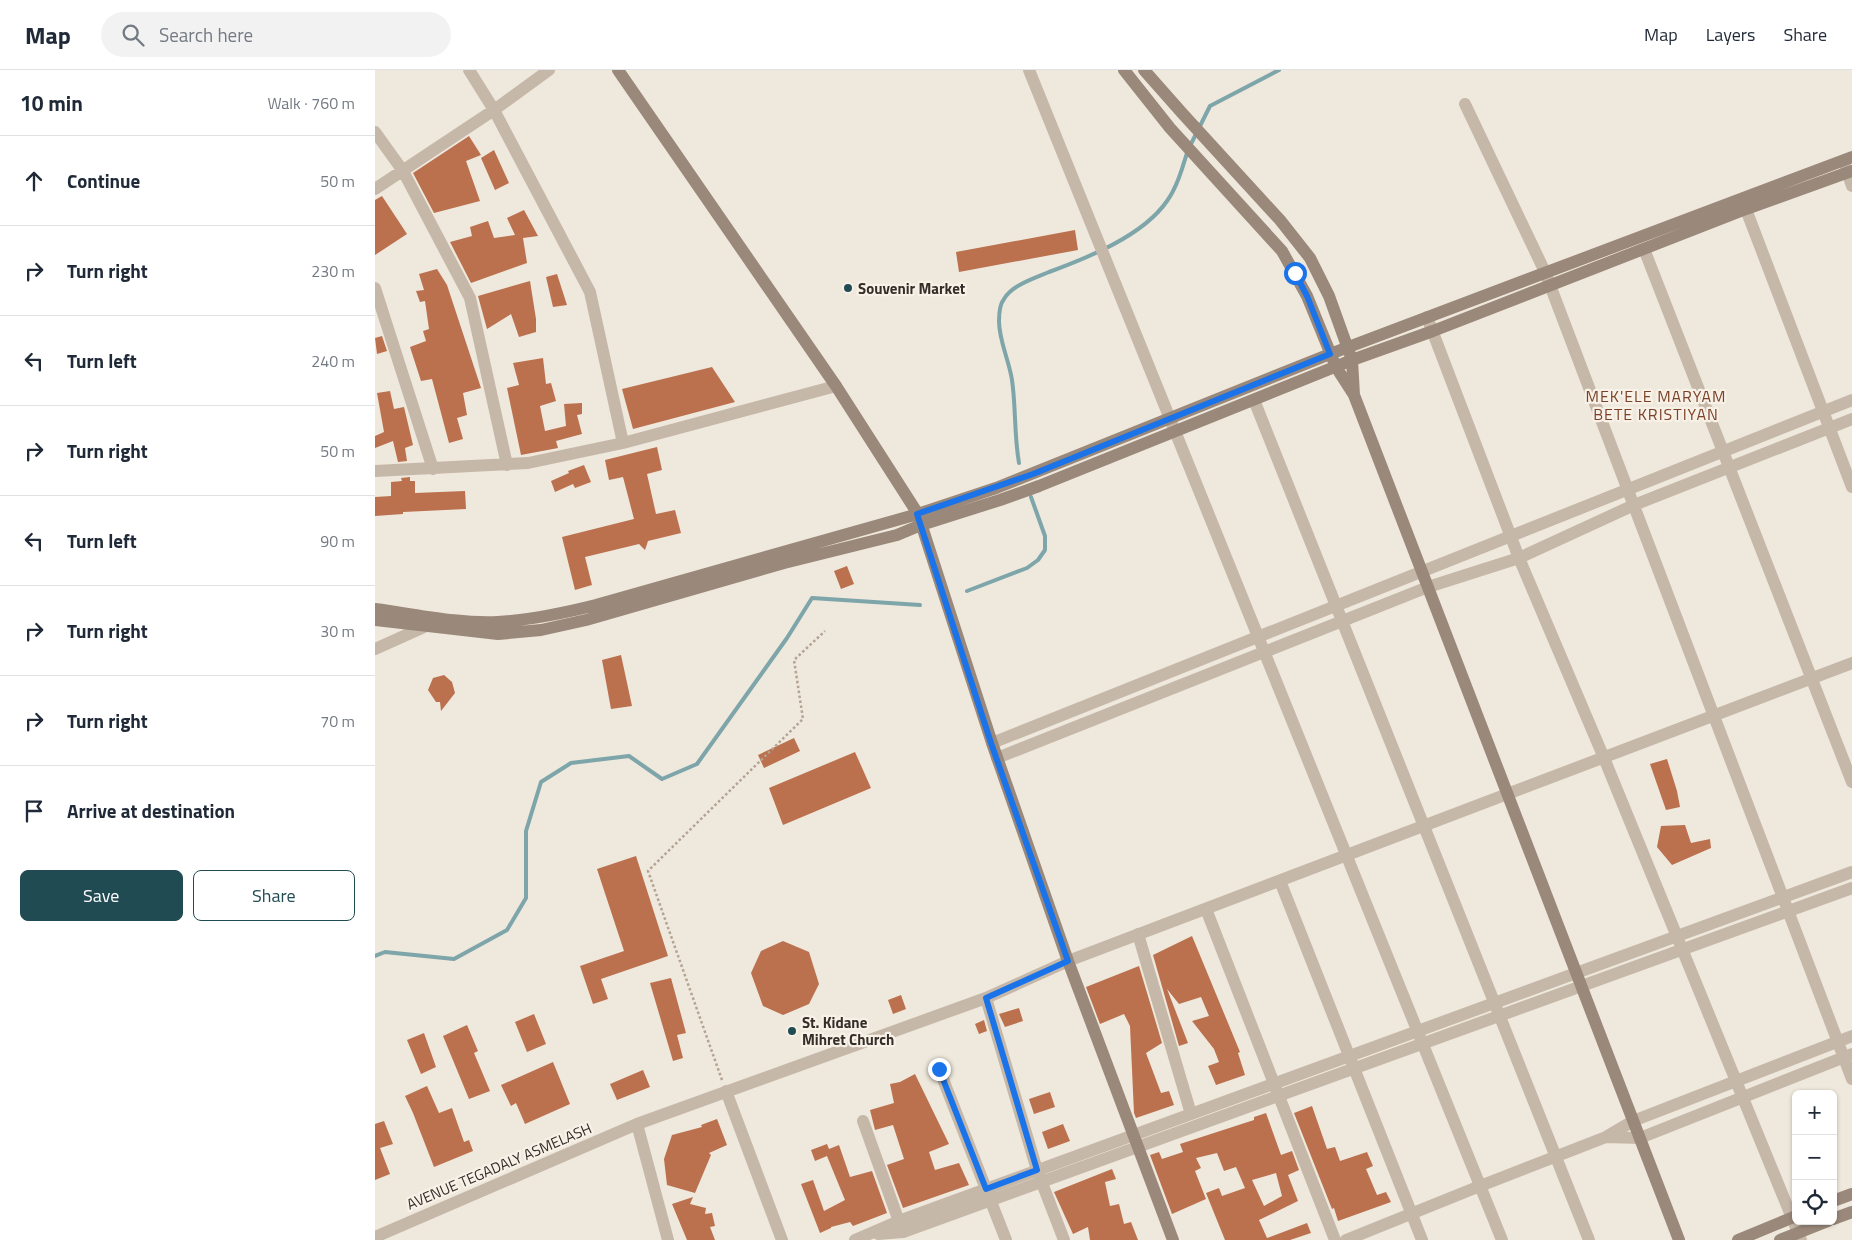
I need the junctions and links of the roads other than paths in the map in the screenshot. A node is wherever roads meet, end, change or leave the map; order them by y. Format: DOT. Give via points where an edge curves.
graph roads {
  1 [pos="469,70"];
  2 [pos="549,70"];
  3 [pos="618,70"];
  4 [pos="1029,70"];
  5 [pos="1123,70"];
  6 [pos="1145,70"];
  7 [pos="1465,104"];
  8 [pos="495,110"];
  9 [pos="375,132"];
  10 [pos="1848,158"];
  11 [pos="403,171"];
  12 [pos="1849,172"];
  13 [pos="1852,186"];
  14 [pos="375,189"];
  15 [pos="1744,204"];
  16 [pos="1644,249"];
  17 [pos="1545,272"];
  18 [pos="1550,285"];
  19 [pos="375,288"];
  20 [pos="1427,317"];
  21 [pos="1433,331"];
  22 [pos="1348,348"];
  23 [pos="1330,354"];
  24 [pos="1352,360"];
  25 [pos="1336,367"];
  26 [pos="836,386"];
  27 [pos="1354,395"];
  28 [pos="1254,400"];
  29 [pos="1852,400"];
  30 [pos="1823,412"];
  31 [pos="1171,418"];
  32 [pos="1852,419"];
  33 [pos="1829,428"];
  34 [pos="1176,431"];
  35 [pos="623,443"];
  36 [pos="1723,452"];
  37 [pos="507,465"];
  38 [pos="1729,467"];
  39 [pos="433,469"];
  40 [pos="375,471"];
  41 [pos="1852,487"];
  42 [pos="1628,490"];
  43 [pos="998,494"];
  44 [pos="1634,505"];
  45 [pos="919,520"];
  46 [pos="1511,536"];
  47 [pos="1519,558"];
  48 [pos="1422,571"];
  49 [pos="1428,587"];
  50 [pos="652,595"];
  51 [pos="1336,605"];
  52 [pos="375,609"];
  53 [pos="375,620"];
  54 [pos="1342,621"];
  55 [pos="423,627"];
  56 [pos="1259,636"];
  57 [pos="375,649"];
  58 [pos="1265,651"];
  59 [pos="1852,663"];
  60 [pos="1812,678"];
  61 [pos="1714,716"];
  62 [pos="991,743"];
  63 [pos="997,758"];
  64 [pos="1604,758"];
  65 [pos="1852,782"];
  66 [pos="1508,795"];
  67 [pos="1424,826"];
  68 [pos="1347,855"];
  69 [pos="1852,872"];
  70 [pos="1280,881"];
  71 [pos="1852,888"];
  72 [pos="1783,897"];
  73 [pos="1206,909"];
  74 [pos="1788,912"];
  75 [pos="1138,934"];
  76 [pos="1677,936"];
  77 [pos="1683,950"];
  78 [pos="1068,961"];
  79 [pos="1577,974"];
  80 [pos="1582,987"];
  81 [pos="986,998"];
  82 [pos="1494,1003"];
  83 [pos="1500,1017"];
  84 [pos="1417,1031"];
  85 [pos="1852,1036"];
  86 [pos="1838,1042"];
  87 [pos="1423,1044"];
  88 [pos="1349,1056"];
  89 [pos="1848,1056"];
  90 [pos="939,1069"];
  91 [pos="1354,1069"];
  92 [pos="1852,1079"];
  93 [pos="1737,1081"];
  94 [pos="1274,1084"];
  95 [pos="726,1091"];
  96 [pos="1279,1096"];
  97 [pos="1743,1097"];
  98 [pos="1191,1114"];
  99 [pos="863,1121"];
  100 [pos="1633,1121"];
  101 [pos="637,1124"];
  102 [pos="1134,1135"];
  103 [pos="1606,1138"];
  104 [pos="1640,1138"];
  105 [pos="1138,1147"];
  106 [pos="1556,1158"];
  107 [pos="1039,1176"];
  108 [pos="1480,1186"];
  109 [pos="1852,1194"];
  110 [pos="988,1195"];
  111 [pos="1837,1200"];
  112 [pos="1792,1212"];
  113 [pos="1852,1212"];
  114 [pos="1411,1214"];
  115 [pos="1792,1218"];
  116 [pos="1837,1218"];
  117 [pos="1820,1225"];
  118 [pos="903,1231"];
  119 [pos="1799,1236"];
  120 [pos="375,1237"];
  121 [pos="668,1240"];
  122 [pos="782,1240"];
  123 [pos="855,1240"];
  124 [pos="1006,1240"];
  125 [pos="1064,1240"];
  126 [pos="1173,1240"];
  127 [pos="1335,1240"];
  128 [pos="1346,1240"];
  129 [pos="1421,1240"];
  130 [pos="1502,1240"];
  131 [pos="1589,1240"];
  132 [pos="1679,1240"];
  133 [pos="1738,1240"];
  134 [pos="1779,1240"];
  1 -- 8 [label="street"];
  2 -- 8 [label="street"];
  3 -- 26 [label="street"];
  4 -- 31 [label="street"];
  5 -- 23 [label="street" via="1170,128 1282,251 1307,296"];
  6 -- 22 [label="street" via="1280,220 1310,258 1329,296"];
  7 -- 17 [label="street"];
  8 -- 11 [label="street"];
  8 -- 35 [label="street" via="589,292"];
  9 -- 11 [label="street"];
  10 -- 12 [label="street"];
  10 -- 15 [label="street"];
  11 -- 14 [label="street"];
  11 -- 37 [label="street" via="470,298"];
  12 -- 13 [label="street"];
  12 -- 15 [label="street"];
  15 -- 16 [label="street"];
  15 -- 17 [label="street"];
  15 -- 30 [label="street"];
  16 -- 18 [label="street"];
  16 -- 36 [label="street"];
  17 -- 18 [label="street"];
  17 -- 20 [label="street"];
  18 -- 21 [label="street"];
  18 -- 42 [label="street"];
  19 -- 39 [label="street"];
  20 -- 21 [label="street"];
  20 -- 22 [label="street"];
  21 -- 24 [label="street"];
  21 -- 46 [label="street"];
  22 -- 23 [label="street"];
  22 -- 24 [label="street"];
  23 -- 25 [label="street"];
  23 -- 31 [label="street"];
  24 -- 25 [label="street"];
  24 -- 27 [label="street"];
  25 -- 27 [label="street"];
  25 -- 28 [label="street"];
  26 -- 35 [label="street"];
  26 -- 45 [label="street"];
  27 -- 48 [label="street"];
  28 -- 34 [label="street"];
  28 -- 51 [label="street"];
  29 -- 30 [label="street"];
  30 -- 33 [label="street"];
  30 -- 36 [label="street"];
  31 -- 34 [label="street"];
  31 -- 43 [label="street" via="1033,474"];
  32 -- 33 [label="street"];
  33 -- 38 [label="street"];
  33 -- 41 [label="street"];
  34 -- 43 [label="street" via="1039,486"];
  34 -- 56 [label="street"];
  35 -- 37 [label="street"];
  36 -- 38 [label="street"];
  36 -- 42 [label="street"];
  37 -- 39 [label="street"];
  38 -- 44 [label="street"];
  38 -- 60 [label="street"];
  39 -- 40 [label="street"];
  42 -- 44 [label="street"];
  42 -- 46 [label="street"];
  43 -- 45 [label="street"];
  44 -- 47 [label="street"];
  44 -- 61 [label="street"];
  45 -- 50 [label="street" via="897,534"];
  45 -- 62 [label="street"];
  46 -- 47 [label="street"];
  46 -- 48 [label="street"];
  47 -- 49 [label="street"];
  47 -- 64 [label="street"];
  48 -- 49 [label="street"];
  48 -- 51 [label="street"];
  49 -- 54 [label="street"];
  49 -- 66 [label="street"];
  50 -- 52 [label="street" via="561,614 496,622"];
  50 -- 55 [label="street" via="586,620 522,632 498,634"];
  51 -- 54 [label="street"];
  51 -- 56 [label="street"];
  53 -- 55 [label="street"];
  54 -- 58 [label="street"];
  54 -- 67 [label="street"];
  55 -- 57 [label="street"];
  56 -- 58 [label="street"];
  56 -- 62 [label="street"];
  58 -- 63 [label="street"];
  58 -- 68 [label="street"];
  59 -- 60 [label="street, AVENUE TEGADALY ASMELASH"];
  60 -- 61 [label="street, AVENUE TEGADALY ASMELASH"];
  60 -- 65 [label="street"];
  61 -- 64 [label="street, AVENUE TEGADALY ASMELASH"];
  61 -- 72 [label="street"];
  62 -- 63 [label="street"];
  63 -- 78 [label="street"];
  64 -- 66 [label="street, AVENUE TEGADALY ASMELASH"];
  64 -- 76 [label="street"];
  66 -- 67 [label="street, AVENUE TEGADALY ASMELASH"];
  66 -- 79 [label="street"];
  67 -- 68 [label="street, AVENUE TEGADALY ASMELASH"];
  67 -- 82 [label="street"];
  68 -- 70 [label="street, AVENUE TEGADALY ASMELASH"];
  68 -- 84 [label="street"];
  69 -- 72 [label="street"];
  70 -- 73 [label="street, AVENUE TEGADALY ASMELASH"];
  70 -- 88 [label="street"];
  71 -- 74 [label="street"];
  72 -- 74 [label="street"];
  72 -- 76 [label="street"];
  73 -- 75 [label="street, AVENUE TEGADALY ASMELASH"];
  73 -- 94 [label="street"];
  74 -- 77 [label="street"];
  74 -- 86 [label="street"];
  75 -- 78 [label="street, AVENUE TEGADALY ASMELASH"];
  75 -- 98 [label="street"];
  76 -- 77 [label="street"];
  76 -- 79 [label="street"];
  77 -- 80 [label="street"];
  77 -- 93 [label="street"];
  78 -- 81 [label="street, AVENUE TEGADALY ASMELASH"];
  78 -- 102 [label="street"];
  79 -- 80 [label="street"];
  79 -- 82 [label="street"];
  80 -- 83 [label="street"];
  80 -- 100 [label="street"];
  81 -- 95 [label="street, AVENUE TEGADALY ASMELASH"];
  81 -- 107 [label="street"];
  82 -- 83 [label="street"];
  82 -- 84 [label="street"];
  83 -- 87 [label="street"];
  83 -- 106 [label="street"];
  84 -- 87 [label="street"];
  84 -- 88 [label="street"];
  85 -- 86 [label="street"];
  86 -- 89 [label="street"];
  86 -- 93 [label="street"];
  87 -- 91 [label="street"];
  87 -- 108 [label="street"];
  88 -- 91 [label="street"];
  88 -- 94 [label="street"];
  89 -- 92 [label="street"];
  89 -- 97 [label="street"];
  90 -- 110 [label="street"];
  91 -- 96 [label="street"];
  91 -- 114 [label="street"];
  93 -- 97 [label="street"];
  93 -- 100 [label="street"];
  94 -- 96 [label="street"];
  94 -- 98 [label="street"];
  95 -- 101 [label="street, AVENUE TEGADALY ASMELASH"];
  95 -- 122 [label="street"];
  96 -- 105 [label="street"];
  96 -- 127 [label="street"];
  97 -- 104 [label="street"];
  97 -- 112 [label="street"];
  98 -- 102 [label="street"];
  99 -- 118 [label="street"];
  100 -- 103 [label="street"];
  100 -- 104 [label="street"];
  101 -- 120 [label="street, AVENUE TEGADALY ASMELASH"];
  101 -- 121 [label="street"];
  102 -- 105 [label="street"];
  102 -- 107 [label="street"];
  103 -- 104 [label="street"];
  103 -- 106 [label="street"];
  104 -- 132 [label="street"];
  105 -- 107 [label="street"];
  105 -- 126 [label="street"];
  106 -- 108 [label="street"];
  106 -- 131 [label="street"];
  107 -- 110 [label="street"];
  107 -- 125 [label="street"];
  108 -- 114 [label="street"];
  108 -- 130 [label="street"];
  109 -- 111 [label="street"];
  110 -- 118 [label="street"];
  110 -- 124 [label="street"];
  113 -- 116 [label="street"];
  114 -- 128 [label="street"];
  114 -- 129 [label="street"];
  115 -- 133 [label="street"];
  117 -- 119 [label="street"];
  118 -- 123 [label="street" via="872,1234"];
  119 -- 134 [label="street"];
}
